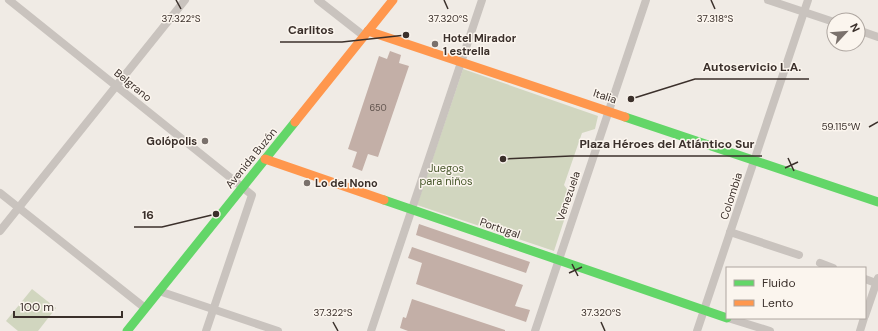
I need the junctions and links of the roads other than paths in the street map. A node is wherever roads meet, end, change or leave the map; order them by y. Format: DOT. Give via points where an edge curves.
graph roads {
  1 [pos="9,0"];
  2 [pos="185,0"];
  3 [pos="318,0"];
  4 [pos="393,0"];
  5 [pos="482,0"];
  6 [pos="646,0"];
  7 [pos="768,0"];
  8 [pos="808,0"];
  9 [pos="804,12"];
  10 [pos="826,19"];
  11 [pos="366,33"];
  12 [pos="866,33"];
  13 [pos="878,37"];
  14 [pos="461,61"];
  15 [pos="116,86"];
  16 [pos="609,110"];
  17 [pos="265,159"];
  18 [pos="754,159"];
  19 [pos="242,187"];
  20 [pos="0,192"];
  21 [pos="878,202"];
  22 [pos="19,207"];
  23 [pos="412,210"];
  24 [pos="0,231"];
  25 [pos="730,232"];
  26 [pos="798,255"];
  27 [pos="558,260"];
  28 [pos="820,263"];
  29 [pos="830,267"];
  30 [pos="866,279"];
  31 [pos="877,281"];
  32 [pos="159,291"];
  33 [pos="145,308"];
  34 [pos="214,309"];
  35 [pos="704,311"];
  36 [pos="866,314"];
  37 [pos="726,318"];
  38 [pos="730,319"];
  39 [pos="864,319"];
  40 [pos="127,331"];
  41 [pos="206,331"];
  42 [pos="278,331"];
  43 [pos="371,331"];
  44 [pos="535,331"];
  45 [pos="697,331"];
  46 [pos="770,331"];
  47 [pos="860,331"];
  1 -- 15 [label="street, Belgrano"];
  2 -- 15 [label="street"];
  3 -- 11 [label="street"];
  4 -- 11 [label="street, Avenida Buzón"];
  5 -- 14 [label="street"];
  6 -- 16 [label="street, Venezuela"];
  7 -- 9 [label="street"];
  8 -- 9 [label="street, Colombia"];
  9 -- 10 [label="street"];
  9 -- 18 [label="street, Colombia"];
  11 -- 14 [label="street, Italia"];
  11 -- 17 [label="street, Avenida Buzón"];
  12 -- 13 [label="street"];
  14 -- 16 [label="street, Italia"];
  14 -- 23 [label="street"];
  15 -- 19 [label="street, Belgrano"];
  15 -- 22 [label="street"];
  16 -- 18 [label="street, Italia"];
  16 -- 27 [label="street, Venezuela"];
  17 -- 19 [label="street, Avenida Buzón"];
  17 -- 23 [label="street, Portugal"];
  18 -- 21 [label="street, Italia"];
  18 -- 25 [label="street, Colombia"];
  19 -- 32 [label="street, Avenida Buzón"];
  19 -- 34 [label="street" via="252,195"];
  20 -- 22 [label="street"];
  22 -- 24 [label="street"];
  22 -- 33 [label="street"];
  23 -- 27 [label="street, Portugal"];
  23 -- 43 [label="street"];
  25 -- 26 [label="street"];
  25 -- 35 [label="street, Colombia"];
  27 -- 35 [label="street, Portugal"];
  27 -- 44 [label="street, Venezuela"];
  28 -- 29 [label="street"];
  30 -- 31 [label="street"];
  31 -- 36 [label="street"];
  32 -- 33 [label="street, Avenida Buzón"];
  32 -- 34 [label="street"];
  33 -- 40 [label="street, Avenida Buzón"];
  34 -- 41 [label="street"];
  34 -- 42 [label="street"];
  35 -- 37 [label="street, Portugal"];
  35 -- 45 [label="street, Colombia"];
  38 -- 46 [label="street, Portugal"];
  39 -- 47 [label="street"];
}
